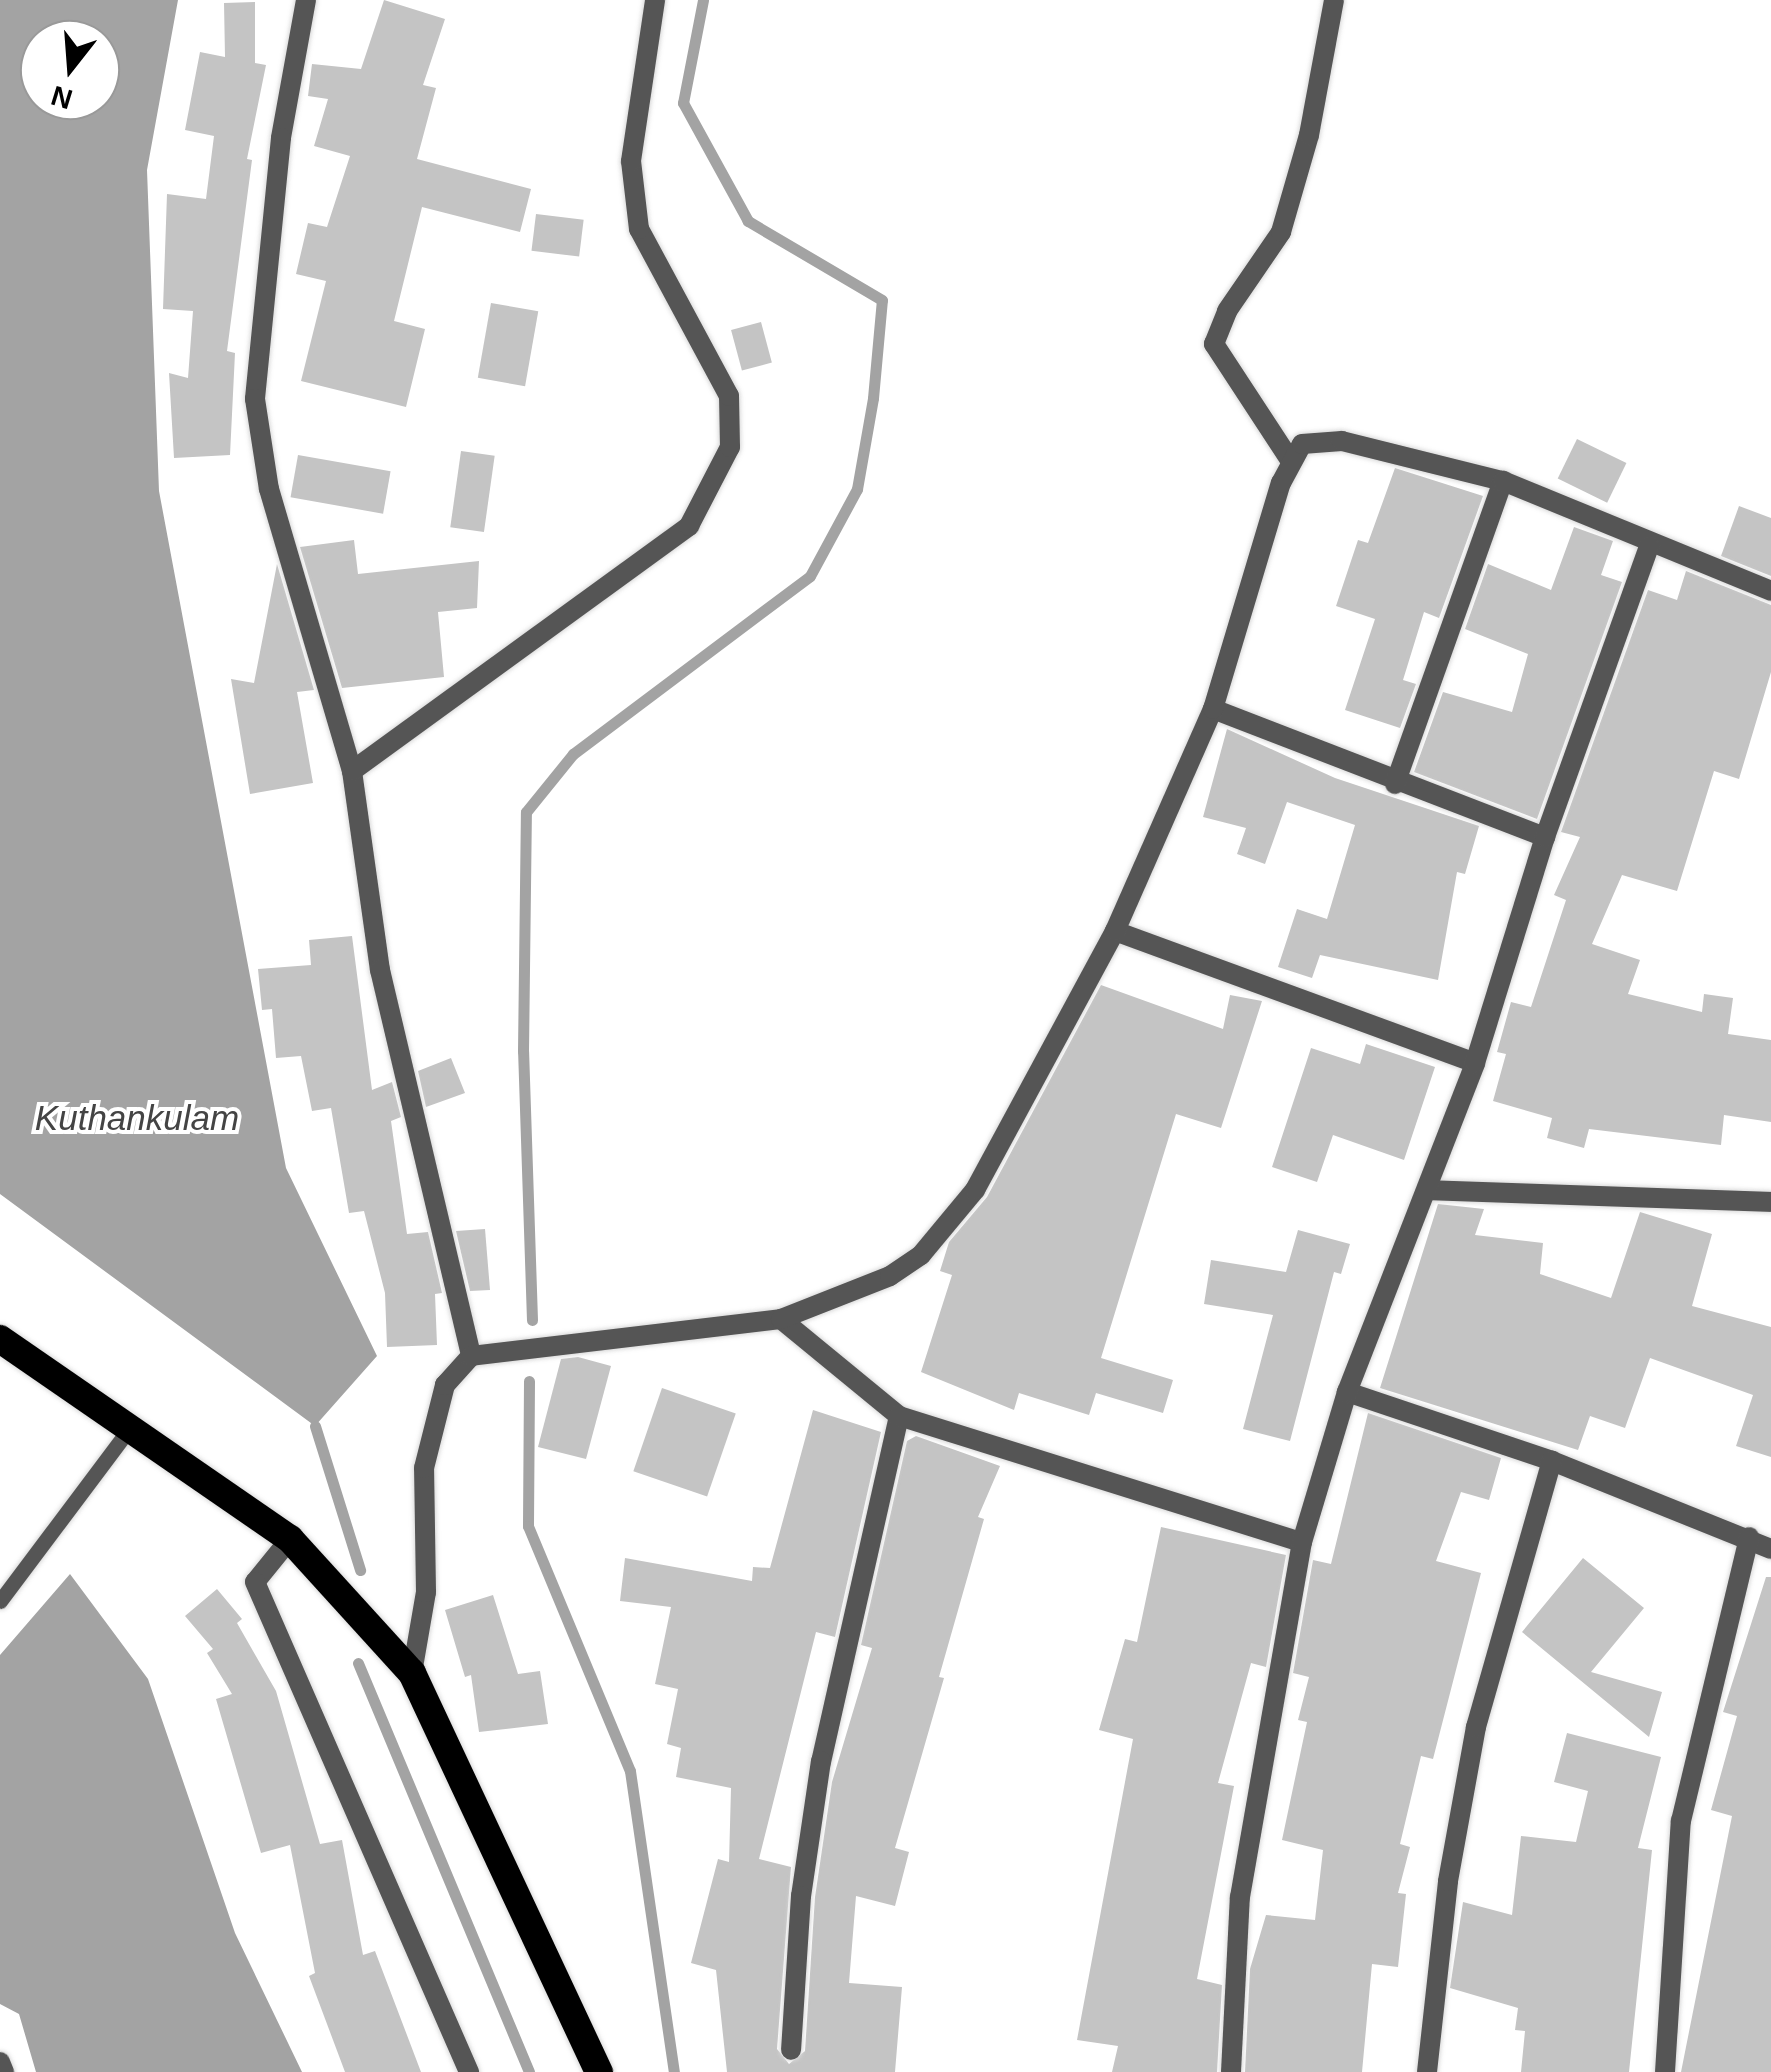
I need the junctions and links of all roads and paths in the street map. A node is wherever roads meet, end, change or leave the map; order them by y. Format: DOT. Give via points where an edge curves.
graph roads {
  1 [pos="306,0"];
  2 [pos="655,0"];
  3 [pos="1334,0"];
  4 [pos="1290,460"];
  5 [pos="1502,481"];
  6 [pos="1650,546"];
  7 [pos="1771,591"];
  8 [pos="1213,709"];
  9 [pos="352,770"];
  10 [pos="1395,784"];
  11 [pos="1544,836"];
  12 [pos="1115,931"];
  13 [pos="1475,1063"];
  14 [pos="1427,1190"];
  15 [pos="1771,1202"];
  16 [pos="781,1319"];
  17 [pos="0,1339"];
  18 [pos="471,1356"];
  19 [pos="1348,1392"];
  20 [pos="899,1416"];
  21 [pos="129,1430"];
  22 [pos="1552,1460"];
  23 [pos="1750,1537"];
  24 [pos="290,1540"];
  25 [pos="1302,1542"];
  26 [pos="1771,1550"];
  27 [pos="0,1601"];
  28 [pos="412,1673"];
  29 [pos="791,2050"];
  30 [pos="0,2062"];
  31 [pos="4,2072"];
  32 [pos="469,2072"];
  33 [pos="598,2072"];
  34 [pos="1231,2072"];
  35 [pos="1428,2072"];
  36 [pos="1666,2072"];
  1 -- 9 [label="street" via="281,138 255,399 269,489"];
  2 -- 9 [label="street" via="631,161 639,229 729,396 730,448 689,526"];
  3 -- 4 [label="street" via="1309,136 1281,232 1226,311 1214,344"];
  4 -- 5 [label="street" via="1302,444 1342,441"];
  4 -- 8 [label="street"];
  5 -- 6 [label="street"];
  5 -- 10 [label="street"];
  6 -- 7 [label="street"];
  6 -- 11 [label="street"];
  8 -- 10 [label="street"];
  8 -- 12 [label="street"];
  9 -- 18 [label="street" via="380,970"];
  10 -- 11 [label="street"];
  11 -- 13 [label="street"];
  12 -- 13 [label="street"];
  12 -- 16 [label="street" via="975,1190 921,1256 890,1276"];
  13 -- 14 [label="street"];
  14 -- 15 [label="street"];
  14 -- 19 [label="street"];
  16 -- 18 [label="street"];
  16 -- 20 [label="street"];
  17 -- 21 [label="highway"];
  18 -- 28 [label="street" via="446,1385 424,1468 426,1592"];
  19 -- 22 [label="street"];
  19 -- 25 [label="street"];
  20 -- 25 [label="street"];
  20 -- 29 [label="street" via="821,1761 801,1896"];
  21 -- 24 [label="highway"];
  21 -- 27 [label="lane"];
  22 -- 23 [label="street"];
  22 -- 35 [label="street" via="1476,1727 1448,1881"];
  23 -- 26 [label="street"];
  23 -- 36 [label="street" via="1681,1821"];
  24 -- 28 [label="highway"];
  24 -- 32 [label="street" via="255,1582"];
  25 -- 34 [label="street" via="1240,1897"];
  28 -- 33 [label="highway"];
  30 -- 31 [label="street"];
}
